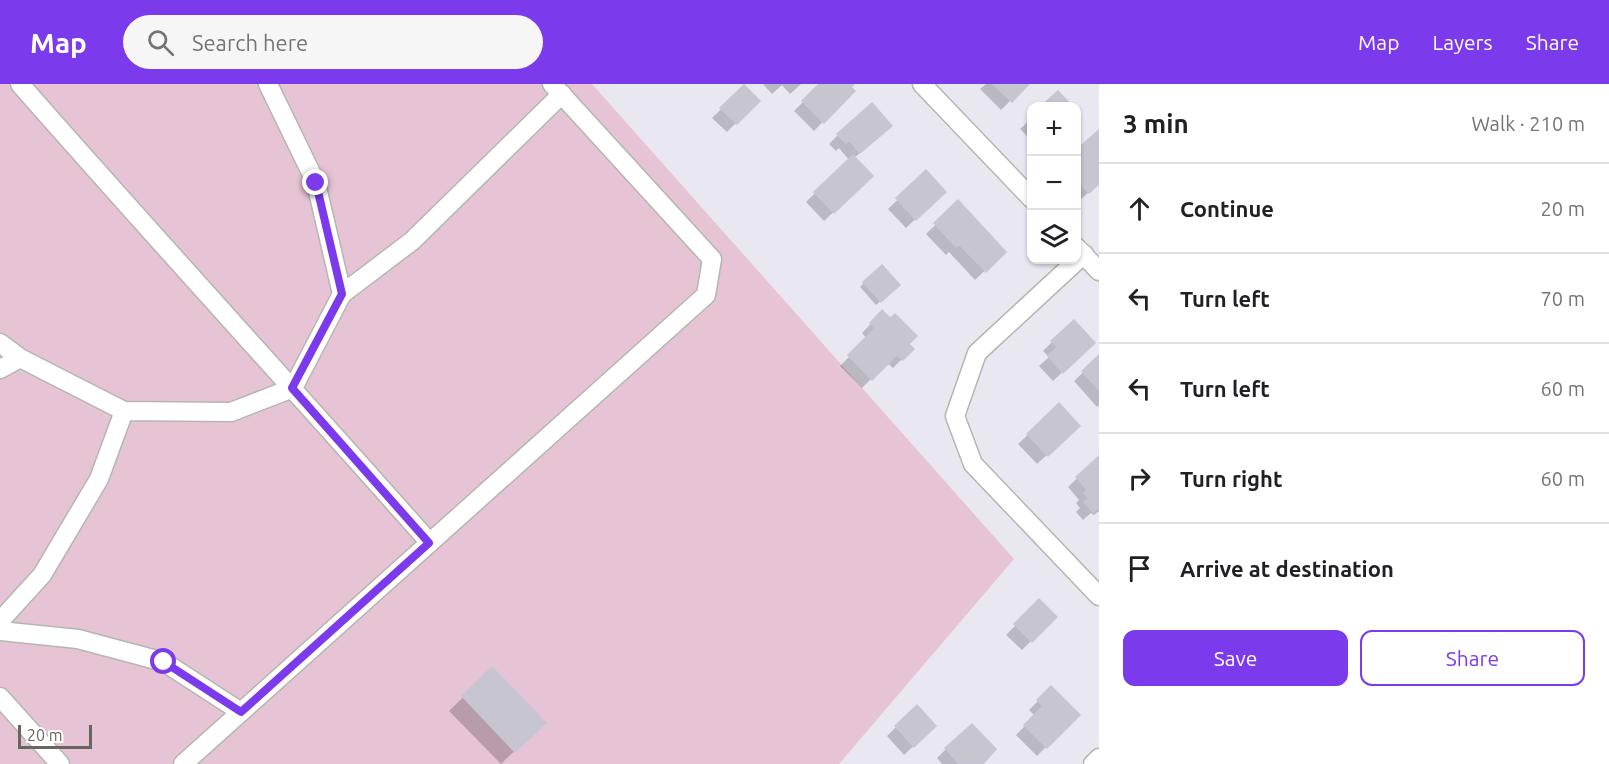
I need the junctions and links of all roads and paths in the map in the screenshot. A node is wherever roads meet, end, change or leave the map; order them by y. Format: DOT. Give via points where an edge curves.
graph roads {
  1 [pos="20,84"];
  2 [pos="268,84"];
  3 [pos="922,84"];
  4 [pos="557,89"];
  5 [pos="1027,194"];
  6 [pos="1081,251"];
  7 [pos="1066,264"];
  8 [pos="1099,271"];
  9 [pos="342,294"];
  10 [pos="0,343"];
  11 [pos="20,358"];
  12 [pos="0,369"];
  13 [pos="292,388"];
  14 [pos="124,411"];
  15 [pos="429,543"];
  16 [pos="1099,596"];
  17 [pos="0,621"];
  18 [pos="0,630"];
  19 [pos="0,697"];
  20 [pos="241,712"];
  21 [pos="1099,758"];
  22 [pos="60,764"];
  23 [pos="183,764"];
  24 [pos="1093,764"];
  1 -- 13 [label="street"];
  2 -- 9 [label="street" via="316,183"];
  3 -- 5 [label="street"];
  4 -- 9 [label="street" via="412,241"];
  4 -- 15 [label="street" via="712,259 706,296"];
  6 -- 8 [label="street"];
  7 -- 16 [label="street" via="977,353 955,416 974,464"];
  9 -- 13 [label="street"];
  10 -- 11 [label="street"];
  11 -- 12 [label="street"];
  11 -- 14 [label="street"];
  13 -- 14 [label="street" via="231,412"];
  13 -- 15 [label="street"];
  14 -- 17 [label="street" via="99,479 42,574"];
  15 -- 20 [label="street"];
  18 -- 20 [label="street" via="78,639 164,662"];
  19 -- 22 [label="street"];
  20 -- 23 [label="street"];
  21 -- 24 [label="street"];
}
